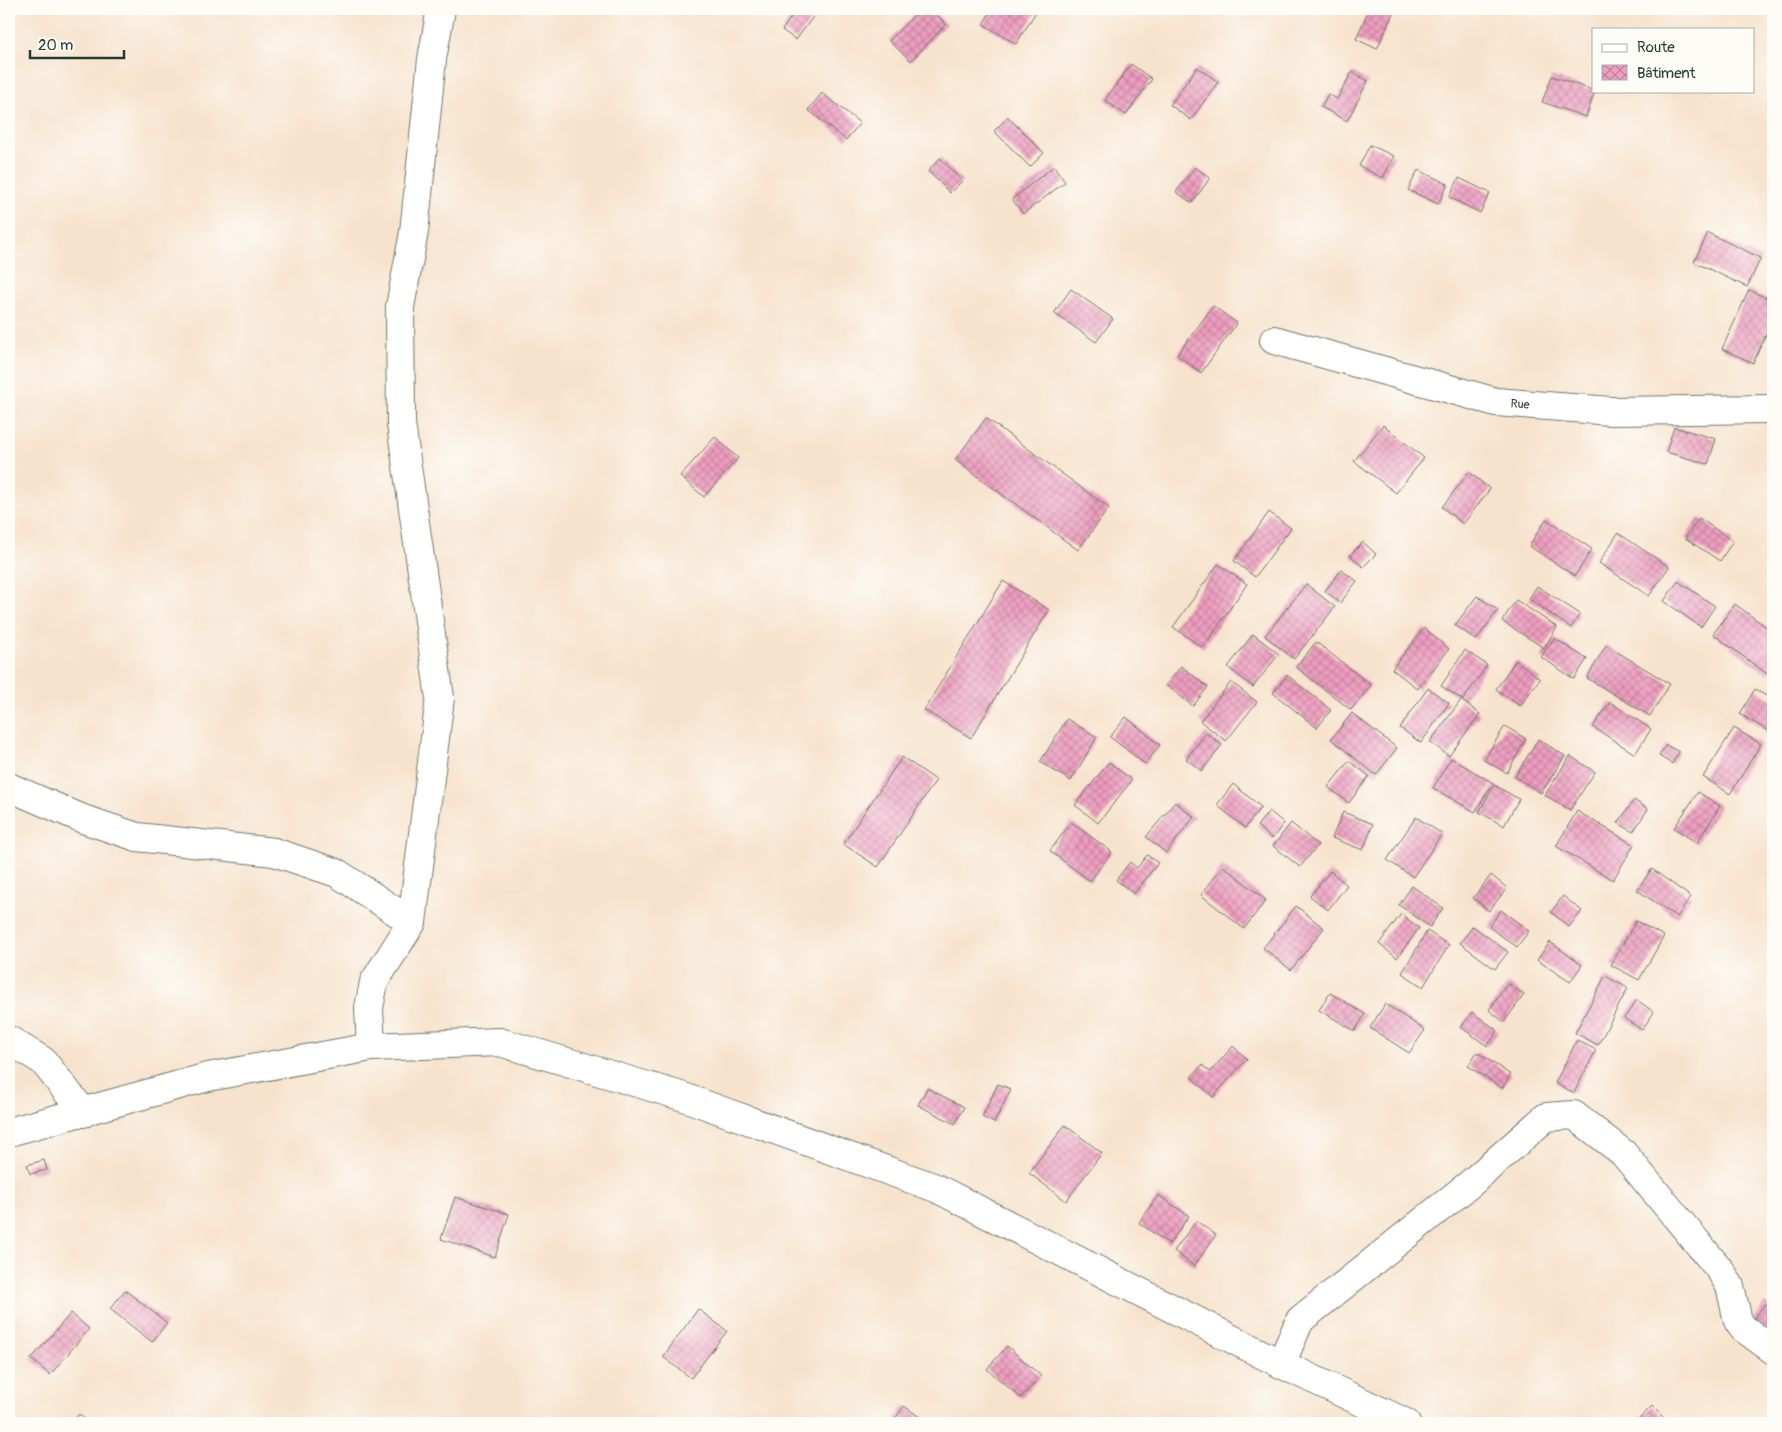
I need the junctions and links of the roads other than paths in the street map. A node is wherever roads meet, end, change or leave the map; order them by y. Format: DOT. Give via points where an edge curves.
graph roads {
  1 [pos="441,9"];
  2 [pos="1274,340"];
  3 [pos="1773,408"];
  4 [pos="9,787"];
  5 [pos="412,922"];
  6 [pos="9,1040"];
  7 [pos="371,1047"];
  8 [pos="84,1113"];
  9 [pos="9,1132"];
  10 [pos="1773,1350"];
  11 [pos="1281,1364"];
  12 [pos="1406,1423"];
  1 -- 5 [label="street" via="432,60 414,232 400,307 401,424 440,698"];
  2 -- 3 [label="street, Rue" via="1496,402 1611,411"];
  4 -- 5 [label="street" via="83,819 137,837 274,852 337,873"];
  5 -- 7 [label="street" via="374,982 369,1008"];
  6 -- 8 [label="street" via="43,1061"];
  7 -- 8 [label="street" via="208,1077"];
  7 -- 11 [label="street" via="500,1042 681,1096 936,1188"];
  8 -- 9 [label="street"];
  10 -- 11 [label="street" via="1743,1328 1734,1314 1730,1286 1623,1153 1574,1115 1546,1117 1472,1183 1300,1320"];
  11 -- 12 [label="street"];
}
